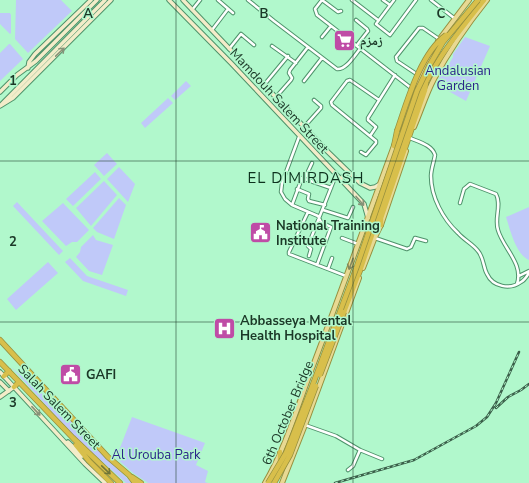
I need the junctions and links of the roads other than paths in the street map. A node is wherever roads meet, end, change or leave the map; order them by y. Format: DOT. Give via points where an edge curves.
graph roads {
  1 [pos="90,0"];
  2 [pos="98,0"];
  3 [pos="111,0"];
  4 [pos="169,0"];
  5 [pos="183,0"];
  6 [pos="200,0"];
  7 [pos="218,0"];
  8 [pos="248,0"];
  9 [pos="322,0"];
  10 [pos="352,0"];
  11 [pos="383,0"];
  12 [pos="394,0"];
  13 [pos="416,0"];
  14 [pos="431,0"];
  15 [pos="462,0"];
  16 [pos="478,0"];
  17 [pos="484,0"];
  18 [pos="487,0"];
  19 [pos="106,1"];
  20 [pos="468,2"];
  21 [pos="390,5"];
  22 [pos="228,9"];
  23 [pos="192,10"];
  24 [pos="341,11"];
  25 [pos="233,13"];
  26 [pos="454,18"];
  27 [pos="356,20"];
  28 [pos="378,20"];
  29 [pos="205,24"];
  30 [pos="331,26"];
  31 [pos="211,30"];
  32 [pos="199,31"];
  33 [pos="449,33"];
  34 [pos="322,37"];
  35 [pos="439,39"];
  36 [pos="254,45"];
  37 [pos="272,46"];
  38 [pos="357,46"];
  39 [pos="308,47"];
  40 [pos="229,49"];
  41 [pos="360,49"];
  42 [pos="236,56"];
  43 [pos="288,56"];
  44 [pos="322,58"];
  45 [pos="296,62"];
  46 [pos="231,63"];
  47 [pos="28,68"];
  48 [pos="395,75"];
  49 [pos="420,76"];
  50 [pos="426,80"];
  51 [pos="304,81"];
  52 [pos="264,85"];
  53 [pos="414,90"];
  54 [pos="0,92"];
  55 [pos="275,98"];
  56 [pos="314,100"];
  57 [pos="379,100"];
  58 [pos="0,106"];
  59 [pos="304,127"];
  60 [pos="370,136"];
  61 [pos="299,137"];
  62 [pos="410,138"];
  63 [pos="394,146"];
  64 [pos="361,152"];
  65 [pos="312,163"];
  66 [pos="348,172"];
  67 [pos="336,174"];
  68 [pos="305,178"];
  69 [pos="340,179"];
  70 [pos="380,184"];
  71 [pos="331,188"];
  72 [pos="297,189"];
  73 [pos="460,203"];
  74 [pos="292,205"];
  75 [pos="325,205"];
  76 [pos="353,206"];
  77 [pos="323,210"];
  78 [pos="308,212"];
  79 [pos="320,218"];
  80 [pos="368,220"];
  81 [pos="381,225"];
  82 [pos="375,237"];
  83 [pos="342,238"];
  84 [pos="426,241"];
  85 [pos="358,244"];
  86 [pos="308,256"];
  87 [pos="332,258"];
  88 [pos="317,265"];
  89 [pos="328,269"];
  90 [pos="529,272"];
  91 [pos="346,276"];
  92 [pos="519,276"];
  93 [pos="516,284"];
  94 [pos="325,334"];
  95 [pos="0,340"];
  96 [pos="336,341"];
  97 [pos="0,362"];
  98 [pos="9,371"];
  99 [pos="2,374"];
  100 [pos="0,382"];
  101 [pos="19,382"];
  102 [pos="14,387"];
  103 [pos="9,391"];
  104 [pos="0,397"];
  105 [pos="300,400"];
  106 [pos="312,406"];
  107 [pos="305,425"];
  108 [pos="60,437"];
  109 [pos="73,438"];
  110 [pos="360,450"];
  111 [pos="280,452"];
  112 [pos="382,459"];
  113 [pos="89,461"];
  114 [pos="348,470"];
  115 [pos="129,475"];
  116 [pos="105,483"];
  117 [pos="111,483"];
  118 [pos="120,483"];
  119 [pos="135,483"];
  120 [pos="141,483"];
  121 [pos="266,483"];
  122 [pos="274,483"];
  123 [pos="277,483"];
  124 [pos="282,483"];
  1 -- 47 [label="main road" via="35,54"];
  2 -- 47 [label="main road"];
  3 -- 19 [label="main road"];
  4 -- 32 [label="main road, Mamdouh Salem Street"];
  5 -- 23 [label="main road, Mamdouh Salem Street"];
  6 -- 23 [label="street"];
  7 -- 22 [label="street"];
  8 -- 39 [label="street"];
  9 -- 24 [label="street" via="338,12"];
  9 -- 30 [label="street" via="315,12"];
  10 -- 28 [label="street"];
  11 -- 21 [label="street"];
  12 -- 21 [label="street"];
  13 -- 28 [label="street" via="390,35 376,25"];
  14 -- 26 [label="street"];
  15 -- 20 [label="street"];
  16 -- 33 [label="highway, 6th October Bridge, bridge"];
  17 -- 50 [label="highway, 6th October Bridge" via="448,46"];
  18 -- 62 [label="main road" via="440,68"];
  58 -- 19 [label="main road, one-way" via="13,98 62,50"];
  20 -- 26 [label="main road"];
  21 -- 28 [label="street"];
  22 -- 25 [label="street"];
  22 -- 31 [label="street"];
  23 -- 29 [label="main road, Mamdouh Salem Street"];
  26 -- 35 [label="main road"];
  27 -- 38 [label="street" via="368,31"];
  29 -- 31 [label="main road, Mamdouh Salem Street"];
  29 -- 32 [label="main road"];
  30 -- 34 [label="street"];
  30 -- 38 [label="street"];
  31 -- 40 [label="main road, Mamdouh Salem Street"];
  32 -- 46 [label="main road, Mamdouh Salem Street"];
  33 -- 63 [label="highway, bridge" via="441,39 422,64 413,84"];
  33 -- 121 [label="highway, 6th October Bridge, bridge" via="417,91 313,384 286,453"];
  35 -- 49 [label="main road"];
  35 -- 49 [label="street" via="419,28 396,57 397,62"];
  36 -- 40 [label="street" via="241,34"];
  37 -- 43 [label="street"];
  38 -- 41 [label="street"];
  39 -- 44 [label="street"];
  39 -- 45 [label="street"];
  40 -- 42 [label="main road, Mamdouh Salem Street"];
  41 -- 44 [label="street" via="345,67 339,70"];
  41 -- 48 [label="street"];
  42 -- 46 [label="main road"];
  42 -- 52 [label="main road, Mamdouh Salem Street"];
  43 -- 45 [label="street"];
  43 -- 52 [label="street"];
  44 -- 51 [label="street"];
  45 -- 55 [label="street" via="289,72 291,80"];
  46 -- 61 [label="main road, Mamdouh Salem Street"];
  47 -- 54 [label="main road"];
  48 -- 53 [label="street"];
  48 -- 57 [label="street"];
  49 -- 53 [label="main road"];
  50 -- 81 [label="highway" via="426,90 386,203"];
  50 -- 122 [label="highway, 6th October Bridge, bridge" via="355,282 290,454"];
  52 -- 55 [label="main road, Mamdouh Salem Street"];
  53 -- 63 [label="main road"];
  55 -- 59 [label="main road, Mamdouh Salem Street"];
  56 -- 59 [label="street" via="321,108"];
  57 -- 60 [label="street" via="367,119 376,127"];
  57 -- 60 [label="street" via="350,80 331,102"];
  59 -- 66 [label="main road, Mamdouh Salem Street"];
  60 -- 64 [label="street" via="376,143 366,155"];
  61 -- 67 [label="main road, Mamdouh Salem Street"];
  61 -- 74 [label="street" via="281,188 283,196"];
  62 -- 81 [label="main road"];
  62 -- 93 [label="street" via="434,152 432,184 436,202 446,219 458,234 478,251 491,279 504,286"];
  63 -- 70 [label="main road"];
  65 -- 68 [label="street"];
  66 -- 69 [label="main road"];
  66 -- 70 [label="main road, Mamdouh Salem Street" via="367,188"];
  67 -- 69 [label="main road, Mamdouh Salem Street"];
  67 -- 71 [label="street"];
  68 -- 71 [label="street"];
  68 -- 72 [label="street" via="302,178"];
  69 -- 80 [label="main road, Mamdouh Salem Street, one-way" via="364,204"];
  70 -- 80 [label="main road"];
  71 -- 75 [label="street"];
  72 -- 74 [label="street"];
  72 -- 75 [label="street" via="309,194 309,201"];
  73 -- 92 [label="street" via="464,189 470,184 496,194 499,201 498,229 516,264"];
  74 -- 78 [label="street"];
  75 -- 77 [label="street"];
  76 -- 77 [label="street" via="348,218"];
  77 -- 79 [label="street"];
  78 -- 79 [label="street"];
  78 -- 88 [label="street" via="289,253"];
  79 -- 86 [label="street" via="308,246 311,249"];
  79 -- 88 [label="street" via="321,222 331,227"];
  80 -- 85 [label="main road"];
  81 -- 82 [label="main road"];
  82 -- 84 [label="street" via="407,249 411,248 415,238"];
  82 -- 96 [label="main road"];
  83 -- 85 [label="street"];
  85 -- 91 [label="main road, one-way"];
  87 -- 89 [label="street"];
  88 -- 89 [label="street"];
  89 -- 91 [label="street"];
  90 -- 92 [label="street"];
  90 -- 93 [label="street"];
  91 -- 94 [label="main road"];
  92 -- 93 [label="street"];
  94 -- 96 [label="main road" via="330,341"];
  94 -- 105 [label="main road"];
  95 -- 115 [label="highway, Salah Salem Street" via="108,457"];
  96 -- 106 [label="main road"];
  97 -- 98 [label="highway, Salah Salem Street"];
  98 -- 99 [label="highway"];
  98 -- 101 [label="highway, Salah Salem Street"];
  99 -- 100 [label="main road"];
  99 -- 102 [label="main road, Salah Salem Street"];
  100 -- 103 [label="main road"];
  101 -- 102 [label="highway"];
  101 -- 109 [label="highway, Salah Salem Street"];
  102 -- 103 [label="main road"];
  102 -- 108 [label="main road, Salah Salem Street, one-way"];
  103 -- 104 [label="main road"];
  105 -- 106 [label="main road" via="309,397"];
  105 -- 111 [label="main road"];
  106 -- 107 [label="main road"];
  107 -- 110 [label="street" via="336,436"];
  107 -- 124 [label="main road"];
  108 -- 113 [label="main road"];
  108 -- 116 [label="main road, Salah Salem Street"];
  109 -- 113 [label="highway"];
  109 -- 118 [label="highway, Salah Salem Street, one-way"];
  110 -- 112 [label="street"];
  110 -- 114 [label="street" via="353,466"];
  111 -- 121 [label="main road"];
  111 -- 123 [label="highway"];
  113 -- 117 [label="highway"];
  115 -- 119 [label="highway, Salah Salem Street"];
  115 -- 120 [label="highway"];
}
